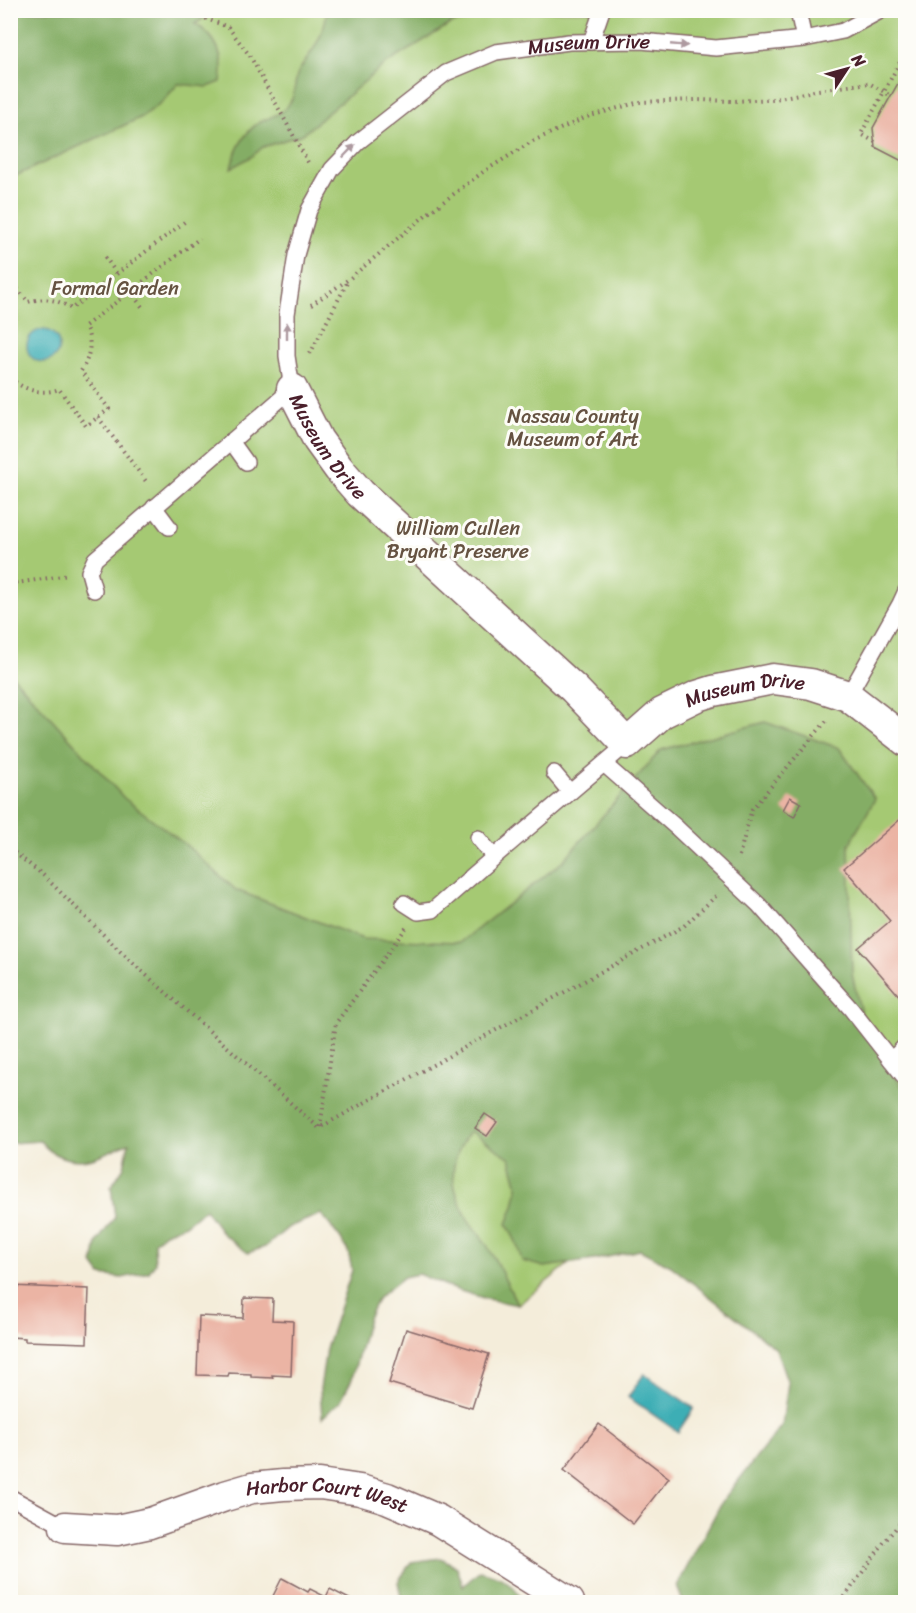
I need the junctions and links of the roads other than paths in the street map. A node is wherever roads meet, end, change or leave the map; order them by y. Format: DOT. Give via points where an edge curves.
graph roads {
  1 [pos="602,10"];
  2 [pos="800,10"];
  3 [pos="882,10"];
  4 [pos="804,39"];
  5 [pos="591,42"];
  6 [pos="292,389"];
  7 [pos="231,441"];
  8 [pos="246,462"];
  9 [pos="154,507"];
  10 [pos="169,527"];
  11 [pos="94,590"];
  12 [pos="906,591"];
  13 [pos="848,696"];
  14 [pos="906,741"];
  15 [pos="627,744"];
  16 [pos="604,764"];
  17 [pos="554,773"];
  18 [pos="570,792"];
  19 [pos="478,838"];
  20 [pos="494,857"];
  21 [pos="404,903"];
  22 [pos="906,1045"];
  23 [pos="891,1060"];
  24 [pos="906,1079"];
  25 [pos="10,1497"];
  26 [pos="65,1527"];
  27 [pos="569,1602"];
  1 -- 5 [label="lane"];
  2 -- 4 [label="lane"];
  3 -- 4 [label="lane, Museum Drive" via="843,31"];
  5 -- 4 [label="lane, Museum Drive, one-way" via="641,41 716,48"];
  6 -- 5 [label="lane, Museum Drive, one-way" via="287,321 296,255 309,210 332,169 358,142 446,73 496,52"];
  6 -- 7 [label="lane"];
  6 -- 15 [label="street, Museum Drive" via="318,440 360,493 574,689"];
  7 -- 8 [label="lane"];
  7 -- 9 [label="lane"];
  9 -- 10 [label="lane"];
  9 -- 11 [label="lane" via="95,559 89,572"];
  12 -- 13 [label="lane"];
  13 -- 14 [label="street, Museum Drive"];
  13 -- 15 [label="street, Museum Drive" via="811,684 773,679 713,692 662,713"];
  15 -- 16 [label="lane"];
  16 -- 18 [label="lane"];
  16 -- 23 [label="lane" via="759,905"];
  17 -- 18 [label="lane"];
  18 -- 20 [label="lane"];
  19 -- 20 [label="lane"];
  20 -- 21 [label="lane" via="433,910 418,912"];
  22 -- 23 [label="lane"];
  23 -- 24 [label="lane"];
  25 -- 26 [label="lane"];
  26 -- 27 [label="street, Harbor Court West" via="117,1530 252,1488 320,1484 387,1498 438,1520"];
}
